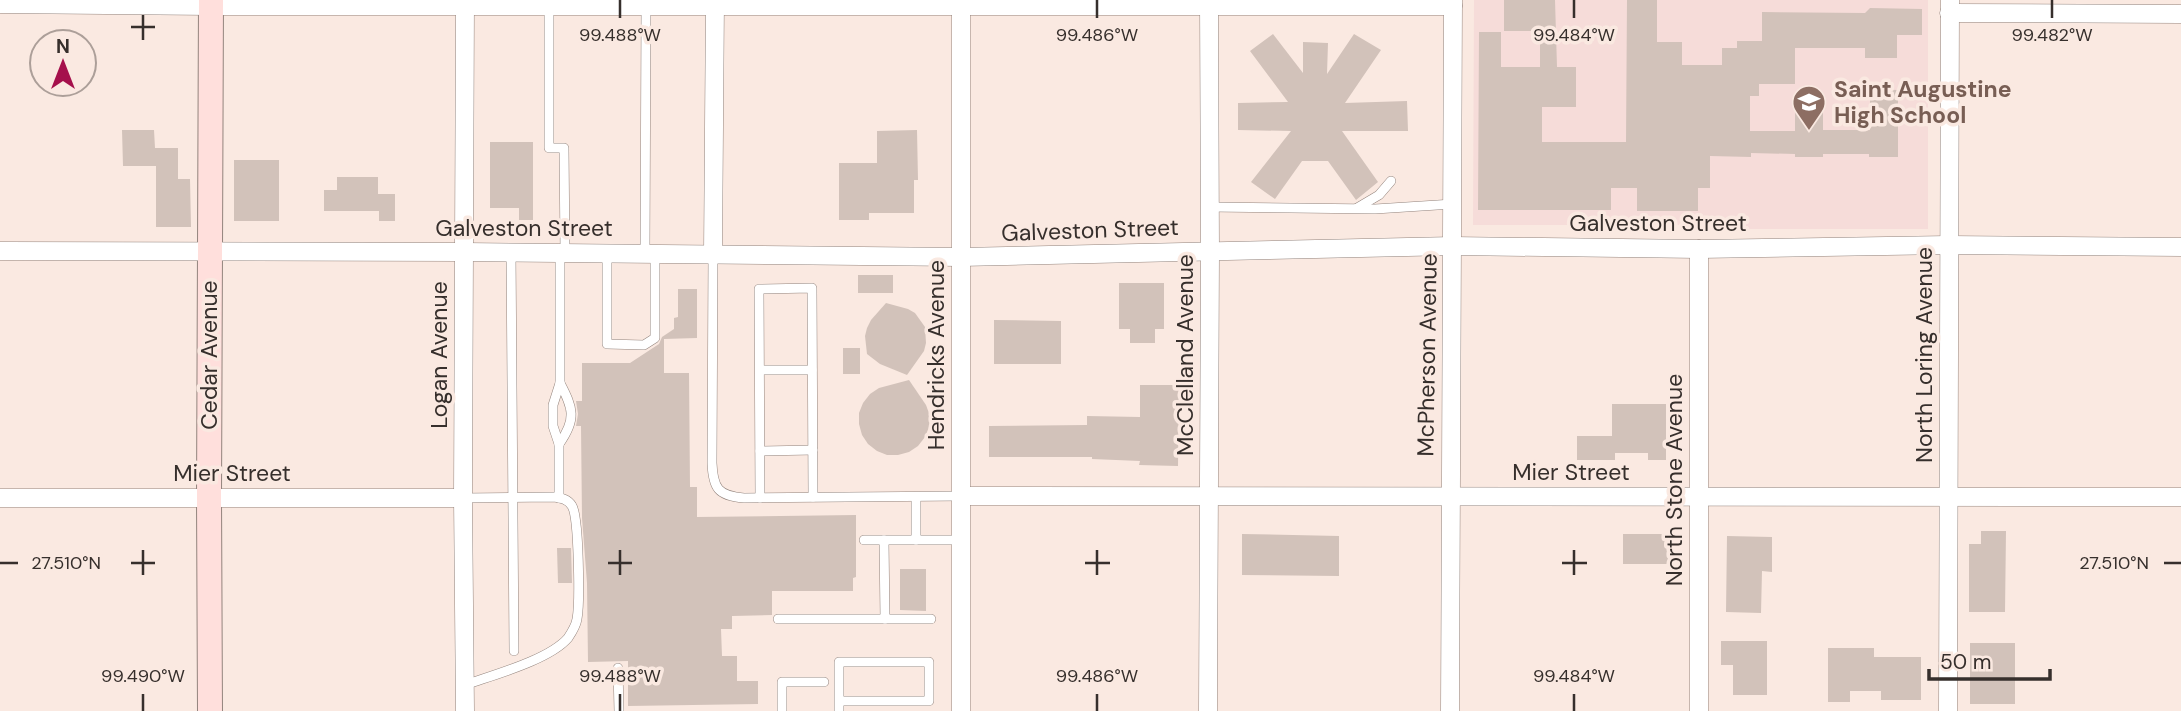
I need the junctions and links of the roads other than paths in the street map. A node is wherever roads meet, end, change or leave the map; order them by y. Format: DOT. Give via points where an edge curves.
graph roads {
  1 [pos="211,3"];
  2 [pos="465,3"];
  3 [pos="715,3"];
  4 [pos="961,3"];
  5 [pos="1208,3"];
  6 [pos="1453,3"];
  7 [pos="0,5"];
  8 [pos="548,6"];
  9 [pos="646,6"];
  10 [pos="1950,7"];
  11 [pos="2181,15"];
  12 [pos="1391,181"];
  13 [pos="1452,204"];
  14 [pos="1210,207"];
  15 [pos="1356,208"];
  16 [pos="1453,246"];
  17 [pos="1948,246"];
  18 [pos="2181,247"];
  19 [pos="1699,249"];
  20 [pos="0,251"];
  21 [pos="1210,251"];
  22 [pos="209,252"];
  23 [pos="464,252"];
  24 [pos="511,252"];
  25 [pos="563,252"];
  26 [pos="607,253"];
  27 [pos="650,253"];
  28 [pos="713,254"];
  29 [pos="961,257"];
  30 [pos="760,370"];
  31 [pos="812,370"];
  32 [pos="560,383"];
  33 [pos="559,444"];
  34 [pos="813,450"];
  35 [pos="760,451"];
  36 [pos="961,496"];
  37 [pos="1208,496"];
  38 [pos="813,497"];
  39 [pos="916,497"];
  40 [pos="1450,497"];
  41 [pos="1699,497"];
  42 [pos="1948,497"];
  43 [pos="2181,497"];
  44 [pos="0,498"];
  45 [pos="209,498"];
  46 [pos="463,498"];
  47 [pos="513,498"];
  48 [pos="559,498"];
  49 [pos="760,498"];
  50 [pos="864,540"];
  51 [pos="884,540"];
  52 [pos="916,540"];
  53 [pos="960,540"];
  54 [pos="778,619"];
  55 [pos="885,619"];
  56 [pos="932,619"];
  57 [pos="514,651"];
  58 [pos="618,668"];
  59 [pos="824,682"];
  60 [pos="465,685"];
  61 [pos="839,706"];
  62 [pos="210,711"];
  63 [pos="465,711"];
  64 [pos="619,711"];
  65 [pos="782,711"];
  66 [pos="961,711"];
  67 [pos="1208,711"];
  68 [pos="1450,711"];
  69 [pos="1699,711"];
  70 [pos="1948,711"];
  1 -- 2 [label="street"];
  1 -- 7 [label="street"];
  1 -- 22 [label="street, Cedar Avenue"];
  2 -- 8 [label="street"];
  2 -- 23 [label="street, Logan Avenue"];
  3 -- 4 [label="street"];
  3 -- 9 [label="street"];
  3 -- 28 [label="street"];
  4 -- 5 [label="street"];
  4 -- 29 [label="street, Hendricks Avenue"];
  5 -- 6 [label="street"];
  5 -- 14 [label="street, McClelland Avenue"];
  6 -- 13 [label="street, McPherson Avenue"];
  8 -- 9 [label="street"];
  8 -- 25 [label="lane" via="549,148 565,148"];
  9 -- 27 [label="lane"];
  10 -- 11 [label="street"];
  10 -- 17 [label="street, North Loring Avenue"];
  12 -- 15 [label="lane"];
  13 -- 15 [label="lane"];
  13 -- 16 [label="street, McPherson Avenue"];
  14 -- 15 [label="lane"];
  14 -- 21 [label="street, McClelland Avenue"];
  16 -- 19 [label="street, Galveston Street"];
  16 -- 21 [label="street, Galveston Street"];
  16 -- 40 [label="street, McPherson Avenue"];
  17 -- 18 [label="street, Galveston Street"];
  17 -- 19 [label="street, Galveston Street"];
  17 -- 42 [label="street, North Loring Avenue"];
  19 -- 41 [label="street, North Stone Avenue"];
  20 -- 22 [label="street, Galveston Street"];
  21 -- 29 [label="street, Galveston Street"];
  21 -- 37 [label="street, McClelland Avenue"];
  22 -- 23 [label="street, Galveston Street"];
  22 -- 45 [label="street, Cedar Avenue"];
  23 -- 24 [label="street, Galveston Street"];
  23 -- 46 [label="street, Logan Avenue"];
  24 -- 25 [label="street, Galveston Street"];
  24 -- 47 [label="lane"];
  25 -- 26 [label="street, Galveston Street"];
  25 -- 32 [label="lane"];
  26 -- 27 [label="street, Galveston Street"];
  26 -- 27 [label="lane" via="607,344 644,345 655,338"];
  27 -- 28 [label="street, Galveston Street"];
  28 -- 29 [label="street, Galveston Street"];
  28 -- 49 [label="lane" via="712,476 721,493"];
  29 -- 36 [label="street, Hendricks Avenue"];
  30 -- 31 [label="lane"];
  30 -- 31 [label="lane" via="759,289 812,288"];
  30 -- 35 [label="lane"];
  31 -- 34 [label="lane"];
  32 -- 33 [label="lane" via="553,405"];
  32 -- 33 [label="lane" via="569,399 571,424"];
  33 -- 48 [label="lane"];
  34 -- 35 [label="lane"];
  34 -- 38 [label="lane"];
  35 -- 49 [label="lane"];
  36 -- 37 [label="street, Mier Street"];
  36 -- 39 [label="lane"];
  36 -- 53 [label="street, Hendricks Avenue"];
  37 -- 40 [label="street, Mier Street"];
  37 -- 67 [label="street, McClelland Avenue"];
  38 -- 39 [label="lane"];
  38 -- 49 [label="lane"];
  39 -- 52 [label="lane"];
  40 -- 41 [label="street, Mier Street"];
  40 -- 68 [label="street, McPherson Avenue"];
  41 -- 42 [label="street, Mier Street"];
  41 -- 69 [label="street, North Stone Avenue"];
  42 -- 43 [label="street, Mier Street"];
  42 -- 70 [label="street, North Loring Avenue"];
  44 -- 45 [label="street, Mier Street"];
  45 -- 46 [label="street, Mier Street"];
  45 -- 62 [label="street, Cedar Avenue"];
  46 -- 47 [label="lane"];
  46 -- 60 [label="street, Logan Avenue"];
  47 -- 48 [label="lane"];
  47 -- 57 [label="lane"];
  48 -- 60 [label="lane" via="569,502 575,515 578,590 574,629 541,656"];
  50 -- 51 [label="lane"];
  51 -- 52 [label="lane"];
  51 -- 55 [label="lane"];
  52 -- 53 [label="lane"];
  53 -- 66 [label="street, Hendricks Avenue"];
  54 -- 55 [label="lane"];
  55 -- 56 [label="lane"];
  58 -- 64 [label="lane"];
  59 -- 65 [label="lane" via="782,682"];
  60 -- 63 [label="street, Logan Avenue"];
  61 -- 61 [label="lane" via="929,701 929,662 839,662"];
}
